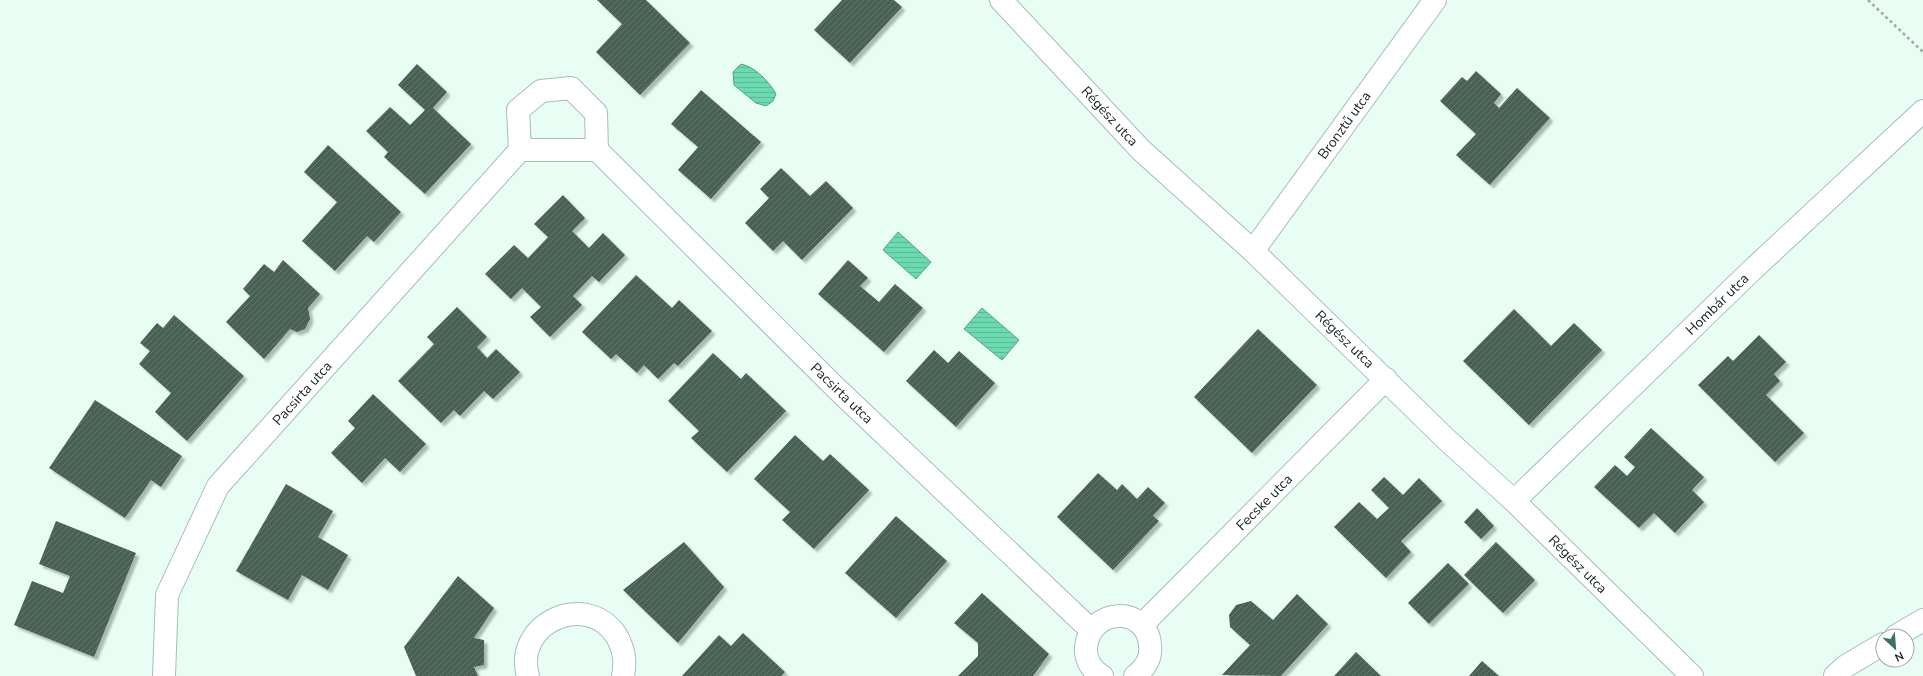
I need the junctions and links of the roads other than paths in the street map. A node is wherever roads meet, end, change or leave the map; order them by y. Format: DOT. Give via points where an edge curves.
graph roads {
  1 [pos="1001,0"];
  2 [pos="1435,0"];
  3 [pos="1923,111"];
  4 [pos="520,150"];
  5 [pos="597,150"];
  6 [pos="1253,251"];
  7 [pos="1386,379"];
  8 [pos="1514,501"];
  9 [pos="1923,620"];
  10 [pos="1142,625"];
  11 [pos="1910,628"];
  12 [pos="1091,630"];
  13 [pos="1875,649"];
  14 [pos="1095,674"];
  15 [pos="1142,674"];
  16 [pos="164,676"];
  17 [pos="528,676"];
  18 [pos="623,676"];
  19 [pos="1692,676"];
  20 [pos="1835,676"];
  1 -- 6 [label="street, Régész utca" via="1141,150"];
  2 -- 6 [label="street, Bronztű utca"];
  3 -- 8 [label="street, Hombár utca" via="1751,271"];
  4 -- 5 [label="street"];
  4 -- 5 [label="street" via="518,110 541,91 571,88 596,113"];
  4 -- 16 [label="street, Pacsirta utca" via="218,486 168,595"];
  5 -- 12 [label="street, Pacsirta utca" via="837,389"];
  6 -- 7 [label="street, Régész utca"];
  7 -- 8 [label="street, Régész utca" via="1446,440"];
  7 -- 10 [label="street, Fecske utca"];
  8 -- 19 [label="street, Régész utca"];
  9 -- 11 [label="street"];
  10 -- 12 [label="street" via="1130,617 1118,616 1099,622"];
  10 -- 15 [label="street" via="1150,638 1151,652"];
  12 -- 14 [label="street" via="1086,650"];
  13 -- 20 [label="street" via="1846,666"];
  17 -- 18 [label="street" via="527,652 533,638 544,625 561,615 578,613 595,617 610,626 623,646"];
}
